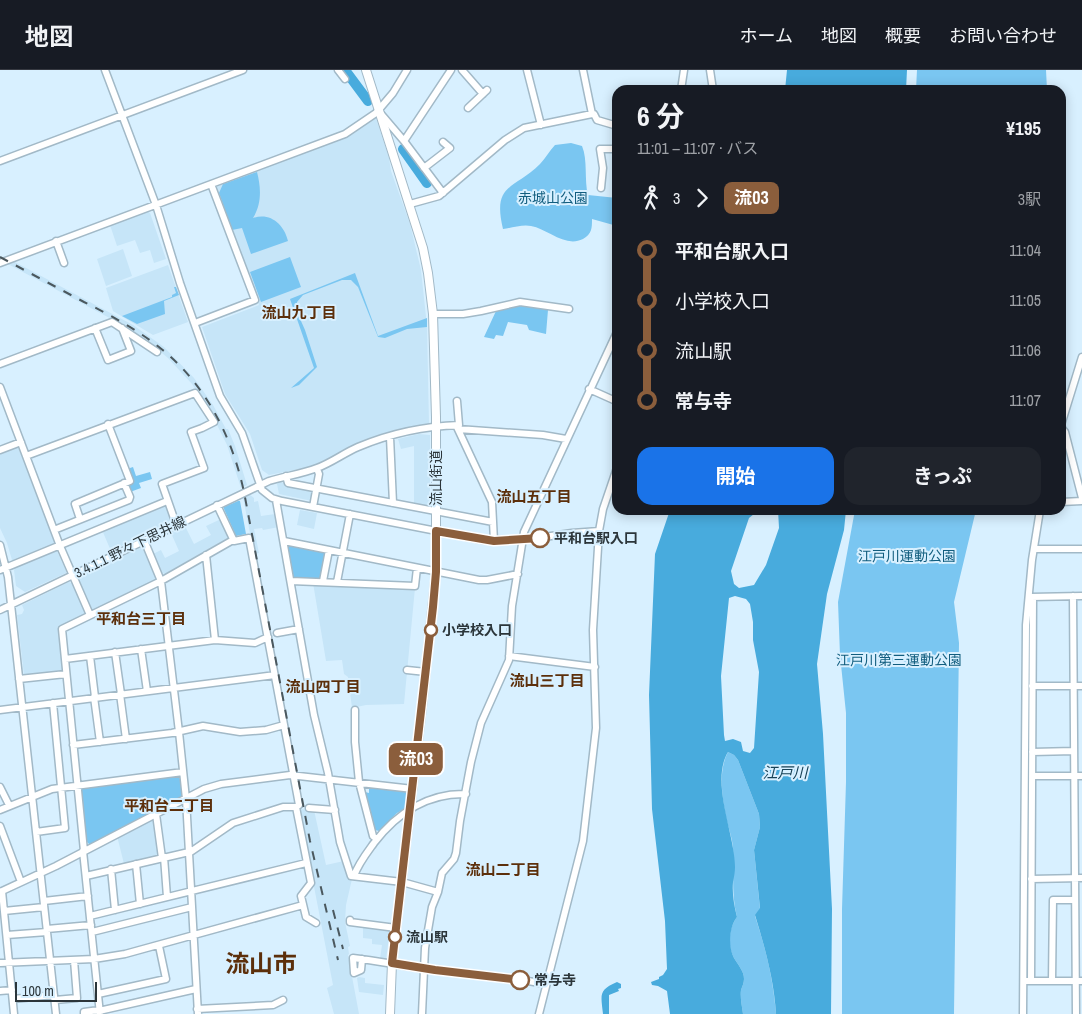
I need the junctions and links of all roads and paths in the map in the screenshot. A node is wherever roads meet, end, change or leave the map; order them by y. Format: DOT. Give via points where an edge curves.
graph roads {
  1 [pos="105,70"];
  2 [pos="242,70"];
  3 [pos="338,70"];
  4 [pos="366,70"];
  5 [pos="407,70"];
  6 [pos="451,70"];
  7 [pos="462,70"];
  8 [pos="526,70"];
  9 [pos="583,70"];
  10 [pos="684,70"];
  11 [pos="710,70"];
  12 [pos="345,79"];
  13 [pos="682,85"];
  14 [pos="712,85"];
  15 [pos="468,108"];
  16 [pos="380,111"];
  17 [pos="592,114"];
  18 [pos="123,115"];
  19 [pos="612,124"];
  20 [pos="541,125"];
  21 [pos="404,140"];
  22 [pos="443,142"];
  23 [pos="612,150"];
  24 [pos="0,161"];
  25 [pos="424,168"];
  26 [pos="210,184"];
  27 [pos="602,188"];
  28 [pos="442,193"];
  29 [pos="410,204"];
  30 [pos="156,205"];
  31 [pos="56,241"];
  32 [pos="0,263"];
  33 [pos="64,263"];
  34 [pos="569,309"];
  35 [pos="433,314"];
  36 [pos="195,322"];
  37 [pos="95,328"];
  38 [pos="122,328"];
  39 [pos="612,342"];
  40 [pos="157,352"];
  41 [pos="1082,356"];
  42 [pos="0,364"];
  43 [pos="0,387"];
  44 [pos="589,390"];
  45 [pos="612,400"];
  46 [pos="457,401"];
  47 [pos="1066,409"];
  48 [pos="108,424"];
  49 [pos="436,426"];
  50 [pos="458,426"];
  51 [pos="1066,436"];
  52 [pos="390,437"];
  53 [pos="566,439"];
  54 [pos="20,442"];
  55 [pos="0,450"];
  56 [pos="26,456"];
  57 [pos="316,468"];
  58 [pos="286,476"];
  59 [pos="124,483"];
  60 [pos="612,483"];
  61 [pos="260,485"];
  62 [pos="316,488"];
  63 [pos="276,500"];
  64 [pos="1082,500"];
  65 [pos="167,501"];
  66 [pos="1066,502"];
  67 [pos="393,503"];
  68 [pos="217,505"];
  69 [pos="313,507"];
  70 [pos="436,511"];
  71 [pos="350,514"];
  72 [pos="1039,515"];
  73 [pos="80,519"];
  74 [pos="493,522"];
  75 [pos="176,524"];
  76 [pos="54,530"];
  77 [pos="436,531"];
  78 [pos="599,531"];
  79 [pos="144,540"];
  80 [pos="234,540"];
  81 [pos="523,540"];
  82 [pos="284,541"];
  83 [pos="494,541"];
  84 [pos="0,545"];
  85 [pos="60,546"];
  86 [pos="1034,549"];
  87 [pos="1082,549"];
  88 [pos="329,550"];
  89 [pos="342,552"];
  90 [pos="206,556"];
  91 [pos="417,568"];
  92 [pos="3,569"];
  93 [pos="436,572"];
  94 [pos="518,574"];
  95 [pos="73,575"];
  96 [pos="161,581"];
  97 [pos="291,581"];
  98 [pos="323,581"];
  99 [pos="337,582"];
  100 [pos="1073,596"];
  101 [pos="1082,596"];
  102 [pos="1031,597"];
  103 [pos="11,605"];
  104 [pos="0,610"];
  105 [pos="90,615"];
  106 [pos="299,629"];
  107 [pos="277,633"];
  108 [pos="268,637"];
  109 [pos="215,640"];
  110 [pos="169,646"];
  111 [pos="141,649"];
  112 [pos="115,652"];
  113 [pos="90,656"];
  114 [pos="509,656"];
  115 [pos="65,659"];
  116 [pos="594,667"];
  117 [pos="407,670"];
  118 [pos="426,672"];
  119 [pos="66,674"];
  120 [pos="275,675"];
  121 [pos="19,679"];
  122 [pos="1032,686"];
  123 [pos="1074,686"];
  124 [pos="1082,686"];
  125 [pos="174,688"];
  126 [pos="147,691"];
  127 [pos="121,694"];
  128 [pos="95,697"];
  129 [pos="69,701"];
  130 [pos="53,703"];
  131 [pos="22,707"];
  132 [pos="0,710"];
  133 [pos="355,710"];
  134 [pos="284,725"];
  135 [pos="179,732"];
  136 [pos="126,739"];
  137 [pos="100,742"];
  138 [pos="73,745"];
  139 [pos="1074,751"];
  140 [pos="1032,752"];
  141 [pos="183,772"];
  142 [pos="294,776"];
  143 [pos="1032,776"];
  144 [pos="1074,776"];
  145 [pos="1082,776"];
  146 [pos="328,779"];
  147 [pos="359,782"];
  148 [pos="77,786"];
  149 [pos="0,787"];
  150 [pos="61,788"];
  151 [pos="412,789"];
  152 [pos="466,794"];
  153 [pos="32,796"];
  154 [pos="186,799"];
  155 [pos="10,805"];
  156 [pos="296,808"];
  157 [pos="309,808"];
  158 [pos="410,809"];
  159 [pos="0,810"];
  160 [pos="335,810"];
  161 [pos="156,814"];
  162 [pos="0,826"];
  163 [pos="36,832"];
  164 [pos="377,839"];
  165 [pos="84,851"];
  166 [pos="189,852"];
  167 [pos="163,858"];
  168 [pos="306,863"];
  169 [pos="136,864"];
  170 [pos="111,869"];
  171 [pos="40,873"];
  172 [pos="86,876"];
  173 [pos="355,877"];
  174 [pos="1078,878"];
  175 [pos="1031,879"];
  176 [pos="21,882"];
  177 [pos="402,882"];
  178 [pos="1,892"];
  179 [pos="191,892"];
  180 [pos="438,892"];
  181 [pos="88,896"];
  182 [pos="167,897"];
  183 [pos="1075,900"];
  184 [pos="44,904"];
  185 [pos="140,904"];
  186 [pos="303,905"];
  187 [pos="192,907"];
  188 [pos="115,910"];
  189 [pos="4,911"];
  190 [pos="90,916"];
  191 [pos="350,921"];
  192 [pos="316,923"];
  193 [pos="91,928"];
  194 [pos="396,928"];
  195 [pos="47,930"];
  196 [pos="6,935"];
  197 [pos="194,936"];
  198 [pos="159,946"];
  199 [pos="94,959"];
  200 [pos="362,959"];
  201 [pos="74,960"];
  202 [pos="50,961"];
  203 [pos="9,962"];
  204 [pos="0,963"];
  205 [pos="392,963"];
  206 [pos="423,968"];
  207 [pos="1027,981"];
  208 [pos="1052,981"];
  209 [pos="1079,981"];
  210 [pos="546,984"];
  211 [pos="196,989"];
  212 [pos="12,990"];
  213 [pos="0,992"];
  214 [pos="98,994"];
  215 [pos="54,998"];
  216 [pos="13,999"];
  217 [pos="283,1000"];
  218 [pos="99,1011"];
  219 [pos="198,1012"];
  220 [pos="14,1014"];
  221 [pos="56,1014"];
  222 [pos="84,1014"];
  223 [pos="390,1014"];
  224 [pos="422,1014"];
  225 [pos="539,1014"];
  226 [pos="1023,1014"];
  227 [pos="1076,1014"];
  1 -- 18 [label="street"];
  2 -- 18 [label="street"];
  3 -- 12 [label="street"];
  4 -- 16 [label="main road, 流山街道"];
  5 -- 16 [label="street"];
  6 -- 21 [label="street"];
  7 -- 15 [label="street" via="485,92"];
  8 -- 20 [label="street"];
  9 -- 17 [label="street"];
  10 -- 13 [label="street"];
  11 -- 14 [label="street"];
  16 -- 21 [label="street"];
  16 -- 26 [label="street" via="345,134"];
  16 -- 29 [label="main road, 流山街道"];
  17 -- 19 [label="street" via="597,120"];
  17 -- 20 [label="street"];
  18 -- 24 [label="street"];
  18 -- 30 [label="street"];
  20 -- 28 [label="street" via="513,134"];
  21 -- 25 [label="street"];
  22 -- 25 [label="street" via="450,148"];
  23 -- 27 [label="street" via="600,150"];
  25 -- 28 [label="street"];
  26 -- 30 [label="street"];
  26 -- 36 [label="street" via="255,300"];
  28 -- 29 [label="street"];
  29 -- 35 [label="main road, 流山街道" via="425,254"];
  30 -- 31 [label="street"];
  30 -- 36 [label="street"];
  31 -- 32 [label="street"];
  31 -- 33 [label="street"];
  34 -- 35 [label="street" via="520,302 462,314"];
  35 -- 49 [label="main road, 流山街道"];
  36 -- 61 [label="street" via="220,396 242,433"];
  37 -- 38 [label="street" via="112,322"];
  37 -- 38 [label="street" via="108,360 130,351"];
  37 -- 42 [label="street"];
  38 -- 40 [label="street"];
  39 -- 44 [label="street"];
  41 -- 47 [label="street"];
  43 -- 54 [label="street"];
  44 -- 45 [label="street"];
  44 -- 53 [label="street"];
  46 -- 50 [label="street"];
  48 -- 56 [label="street"];
  48 -- 59 [label="street" via="130,481"];
  48 -- 65 [label="street" via="195,392 214,422 191,432 204,468 164,483"];
  49 -- 50 [label="street, 3.4.1.1 野々下思井線"];
  49 -- 52 [label="street, 3.4.1.1 野々下思井線"];
  49 -- 70 [label="main road, 流山街道"];
  50 -- 53 [label="street, 3.4.1.1 野々下思井線"];
  50 -- 74 [label="street" via="492,502"];
  51 -- 64 [label="street"];
  52 -- 57 [label="street, 3.4.1.1 野々下思井線" via="359,447"];
  52 -- 67 [label="street"];
  53 -- 81 [label="street" via="526,526"];
  54 -- 55 [label="street"];
  54 -- 56 [label="street"];
  56 -- 76 [label="street"];
  57 -- 58 [label="street, 3.4.1.1 野々下思井線"];
  57 -- 62 [label="street" via="319,474"];
  58 -- 61 [label="street, 3.4.1.1 野々下思井線"];
  58 -- 62 [label="street" via="288,482"];
  59 -- 73 [label="street" via="75,504"];
  59 -- 73 [label="street" via="129,500"];
  60 -- 78 [label="street"];
  61 -- 63 [label="street"];
  61 -- 68 [label="street, 3.4.1.1 野々下思井線"];
  62 -- 67 [label="street"];
  62 -- 69 [label="street"];
  63 -- 69 [label="street"];
  63 -- 82 [label="street"];
  64 -- 66 [label="street"];
  65 -- 75 [label="street"];
  65 -- 85 [label="street"];
  67 -- 70 [label="street"];
  68 -- 75 [label="street, 3.4.1.1 野々下思井線"];
  68 -- 80 [label="street"];
  69 -- 71 [label="street"];
  70 -- 74 [label="street"];
  70 -- 77 [label="main road, 流山街道"];
  71 -- 77 [label="street"];
  71 -- 89 [label="street"];
  72 -- 86 [label="street"];
  73 -- 76 [label="street"];
  74 -- 83 [label="street"];
  75 -- 79 [label="street, 3.4.1.1 野々下思井線"];
  76 -- 85 [label="street"];
  77 -- 83 [label="street"];
  77 -- 93 [label="main road, 流山街道"];
  78 -- 81 [label="street"];
  78 -- 116 [label="street"];
  79 -- 95 [label="street, 3.4.1.1 野々下思井線"];
  79 -- 96 [label="street"];
  80 -- 90 [label="street"];
  80 -- 108 [label="street" via="249,538"];
  81 -- 83 [label="street"];
  81 -- 94 [label="street"];
  82 -- 88 [label="street"];
  82 -- 97 [label="street"];
  84 -- 92 [label="street"];
  85 -- 92 [label="street"];
  85 -- 95 [label="street"];
  86 -- 87 [label="street"];
  86 -- 102 [label="street"];
  88 -- 89 [label="street"];
  88 -- 98 [label="street"];
  89 -- 91 [label="street"];
  89 -- 99 [label="street"];
  90 -- 96 [label="street"];
  90 -- 109 [label="street"];
  91 -- 93 [label="street"];
  91 -- 99 [label="street" via="415,586"];
  92 -- 103 [label="street"];
  93 -- 94 [label="street" via="483,581"];
  93 -- 118 [label="main road, 流山街道"];
  94 -- 114 [label="street"];
  95 -- 103 [label="street, 3.4.1.1 野々下思井線"];
  95 -- 105 [label="street"];
  96 -- 105 [label="street"];
  96 -- 110 [label="street"];
  97 -- 98 [label="street"];
  97 -- 106 [label="street"];
  98 -- 99 [label="street"];
  100 -- 101 [label="street"];
  100 -- 102 [label="street"];
  100 -- 123 [label="street"];
  102 -- 122 [label="street"];
  102 -- 207 [label="street" via="1025,685"];
  103 -- 104 [label="street, 3.4.1.1 野々下思井線"];
  103 -- 121 [label="street"];
  105 -- 115 [label="street" via="62,629"];
  106 -- 107 [label="street"];
  106 -- 146 [label="street"];
  108 -- 109 [label="street" via="252,643"];
  108 -- 120 [label="street"];
  109 -- 110 [label="street"];
  110 -- 111 [label="street"];
  110 -- 125 [label="street"];
  111 -- 112 [label="street"];
  111 -- 126 [label="street"];
  112 -- 113 [label="street"];
  112 -- 127 [label="street"];
  113 -- 115 [label="street"];
  113 -- 128 [label="street"];
  114 -- 116 [label="street"];
  114 -- 152 [label="street" via="481,723"];
  115 -- 119 [label="street"];
  116 -- 210 [label="street" via="596,735 583,841"];
  117 -- 118 [label="street"];
  118 -- 151 [label="main road, 流山街道"];
  119 -- 121 [label="street"];
  119 -- 129 [label="street"];
  120 -- 125 [label="street"];
  120 -- 134 [label="street"];
  121 -- 131 [label="street"];
  122 -- 123 [label="street"];
  122 -- 140 [label="street"];
  123 -- 124 [label="street"];
  123 -- 139 [label="street"];
  125 -- 126 [label="street"];
  125 -- 135 [label="street"];
  126 -- 127 [label="street"];
  127 -- 128 [label="street"];
  127 -- 136 [label="street"];
  128 -- 129 [label="street"];
  128 -- 137 [label="street"];
  129 -- 130 [label="street"];
  129 -- 138 [label="street"];
  130 -- 131 [label="street"];
  130 -- 150 [label="street"];
  131 -- 132 [label="street"];
  131 -- 153 [label="street"];
  133 -- 147 [label="street"];
  134 -- 135 [label="street" via="240,732 203,726"];
  134 -- 142 [label="street"];
  135 -- 136 [label="street"];
  135 -- 141 [label="street"];
  136 -- 137 [label="street"];
  137 -- 138 [label="street"];
  138 -- 148 [label="street"];
  139 -- 140 [label="street"];
  139 -- 144 [label="street"];
  140 -- 143 [label="street"];
  141 -- 148 [label="street"];
  141 -- 154 [label="street"];
  142 -- 146 [label="street"];
  142 -- 154 [label="street" via="221,784"];
  142 -- 156 [label="street" via="299,805"];
  143 -- 144 [label="street"];
  143 -- 175 [label="street"];
  144 -- 145 [label="street"];
  144 -- 174 [label="street"];
  146 -- 147 [label="street"];
  146 -- 160 [label="street"];
  147 -- 151 [label="street"];
  147 -- 164 [label="street" via="373,836"];
  148 -- 150 [label="street"];
  148 -- 165 [label="street"];
  149 -- 155 [label="street"];
  150 -- 153 [label="street"];
  150 -- 163 [label="street" via="65,828"];
  151 -- 158 [label="main road, 流山街道"];
  152 -- 158 [label="street" via="439,797"];
  152 -- 180 [label="street" via="456,853 442,873"];
  153 -- 155 [label="street"];
  153 -- 163 [label="street"];
  154 -- 161 [label="street"];
  154 -- 166 [label="street"];
  155 -- 159 [label="street"];
  156 -- 166 [label="street" via="283,807 233,823"];
  156 -- 168 [label="street"];
  157 -- 160 [label="street"];
  158 -- 164 [label="street"];
  158 -- 177 [label="main road, 流山街道"];
  160 -- 173 [label="street" via="340,842 351,876"];
  161 -- 165 [label="street"];
  161 -- 167 [label="street"];
  162 -- 176 [label="street"];
  163 -- 171 [label="street"];
  164 -- 173 [label="street" via="357,867"];
  165 -- 171 [label="street"];
  165 -- 172 [label="street"];
  166 -- 167 [label="street"];
  166 -- 179 [label="street"];
  167 -- 169 [label="street"];
  167 -- 182 [label="street"];
  168 -- 179 [label="street"];
  168 -- 186 [label="street" via="311,883 301,896"];
  169 -- 170 [label="street"];
  169 -- 185 [label="street"];
  170 -- 172 [label="street"];
  170 -- 188 [label="street"];
  171 -- 176 [label="street"];
  171 -- 184 [label="street"];
  172 -- 181 [label="street"];
  173 -- 177 [label="street"];
  174 -- 175 [label="street"];
  174 -- 183 [label="street"];
  175 -- 207 [label="street"];
  176 -- 178 [label="street"];
  177 -- 180 [label="street"];
  177 -- 194 [label="main road, 流山街道"];
  178 -- 189 [label="street"];
  179 -- 182 [label="street"];
  179 -- 187 [label="street"];
  180 -- 206 [label="street" via="432,907"];
  181 -- 184 [label="street"];
  181 -- 190 [label="street"];
  182 -- 185 [label="street"];
  183 -- 208 [label="street" via="1053,900"];
  183 -- 209 [label="street"];
  184 -- 189 [label="street"];
  184 -- 195 [label="street"];
  185 -- 188 [label="street"];
  186 -- 192 [label="street" via="306,917"];
  186 -- 197 [label="street"];
  187 -- 193 [label="street"];
  187 -- 197 [label="street"];
  188 -- 190 [label="street"];
  189 -- 196 [label="street"];
  190 -- 193 [label="street"];
  191 -- 194 [label="street"];
  193 -- 195 [label="street"];
  193 -- 199 [label="street"];
  194 -- 205 [label="main road, 流山街道"];
  195 -- 196 [label="street"];
  195 -- 202 [label="street"];
  196 -- 203 [label="street"];
  197 -- 198 [label="street"];
  197 -- 211 [label="street"];
  198 -- 199 [label="street"];
  198 -- 214 [label="street" via="166,979"];
  199 -- 201 [label="street"];
  199 -- 214 [label="street"];
  200 -- 205 [label="street"];
  201 -- 202 [label="street"];
  201 -- 215 [label="street" via="77,998"];
  202 -- 203 [label="street"];
  202 -- 215 [label="street"];
  203 -- 204 [label="street"];
  203 -- 212 [label="street"];
  205 -- 206 [label="street"];
  205 -- 223 [label="main road, 流山街道"];
  206 -- 210 [label="street"];
  206 -- 224 [label="street"];
  207 -- 208 [label="street"];
  207 -- 226 [label="street"];
  208 -- 209 [label="street"];
  209 -- 227 [label="street"];
  210 -- 225 [label="street"];
  211 -- 218 [label="street"];
  211 -- 219 [label="street"];
  212 -- 213 [label="street"];
  212 -- 216 [label="street"];
  214 -- 218 [label="street"];
  215 -- 216 [label="street"];
  215 -- 221 [label="street"];
  216 -- 220 [label="street"];
  217 -- 219 [label="street" via="273,1005"];
  218 -- 222 [label="street"];
}
